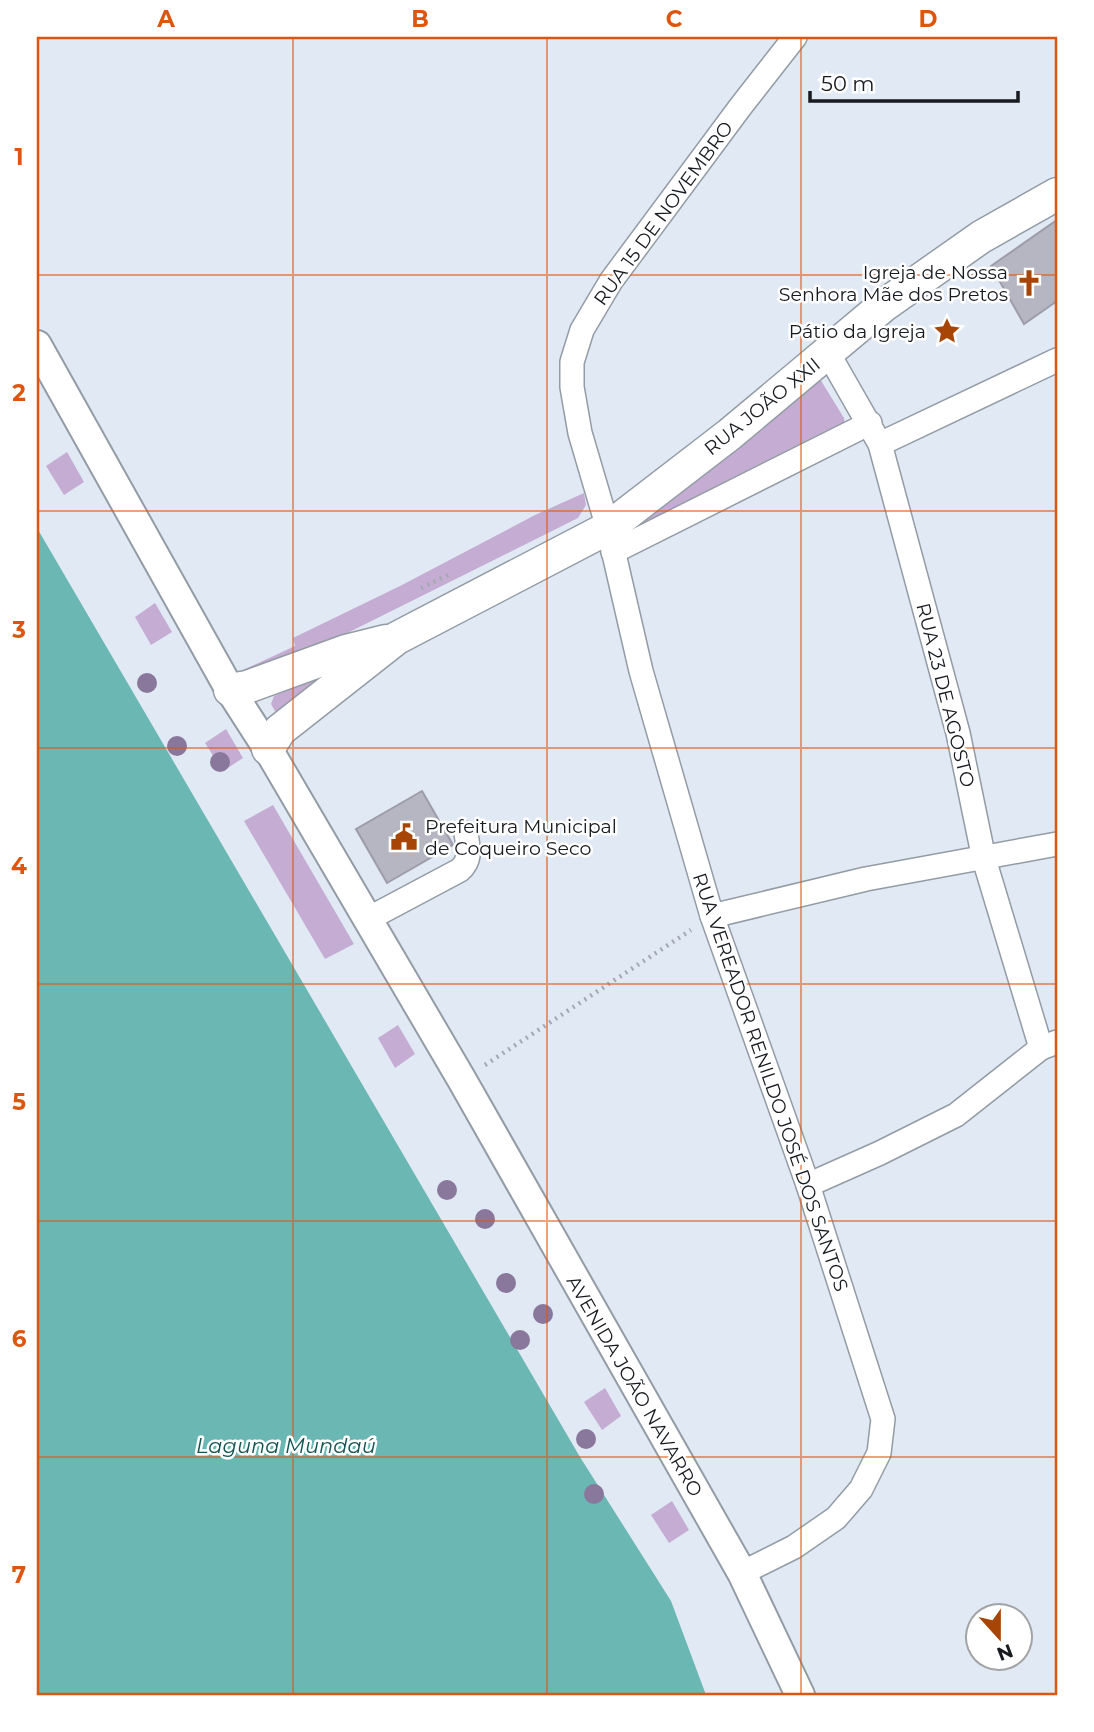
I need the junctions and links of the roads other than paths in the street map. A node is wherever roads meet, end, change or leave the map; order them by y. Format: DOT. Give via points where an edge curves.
graph roads {
  1 [pos="795,37"];
  2 [pos="1057,194"];
  3 [pos="37,345"];
  4 [pos="828,353"];
  5 [pos="1057,360"];
  6 [pos="870,423"];
  7 [pos="880,444"];
  8 [pos="610,540"];
  9 [pos="397,638"];
  10 [pos="230,690"];
  11 [pos="268,749"];
  12 [pos="466,833"];
  13 [pos="1057,844"];
  14 [pos="984,859"];
  15 [pos="712,916"];
  16 [pos="366,920"];
  17 [pos="1049,1045"];
  18 [pos="808,1185"];
  19 [pos="742,1573"];
  20 [pos="800,1695"];
  1 -- 8 [label="street, RUA 15 DE NOVEMBRO" via="611,281 582,330 572,362 572,387"];
  2 -- 4 [label="main road, RUA JOÃO XXII" via="981,237 883,306"];
  3 -- 10 [label="street, AVENIDA JOÃO NAVARRO"];
  4 -- 6 [label="street, RUA 23 DE AGOSTO"];
  4 -- 8 [label="main road, RUA JOÃO XXII"];
  5 -- 7 [label="street"];
  6 -- 7 [label="street, RUA 23 DE AGOSTO"];
  6 -- 8 [label="street"];
  7 -- 14 [label="street, RUA 23 DE AGOSTO" via="958,733"];
  8 -- 9 [label="main road, RUA JOÃO XXII"];
  8 -- 15 [label="street, RUA VEREADOR RENILDO JOSÉ DOS SANTOS" via="641,671"];
  9 -- 10 [label="main road"];
  9 -- 11 [label="main road" via="280,730"];
  10 -- 11 [label="street, AVENIDA JOÃO NAVARRO"];
  11 -- 16 [label="street, AVENIDA JOÃO NAVARRO"];
  12 -- 16 [label="street" via="469,855 460,870"];
  13 -- 14 [label="street"];
  14 -- 15 [label="street" via="866,879"];
  14 -- 17 [label="street, RUA 23 DE AGOSTO"];
  15 -- 18 [label="street, RUA VEREADOR RENILDO JOSÉ DOS SANTOS"];
  16 -- 19 [label="street, AVENIDA JOÃO NAVARRO" via="463,1080"];
  17 -- 18 [label="street" via="956,1115"];
  18 -- 19 [label="street, RUA VEREADOR RENILDO JOSÉ DOS SANTOS" via="883,1419 879,1452 861,1489 836,1518 794,1547"];
  19 -- 20 [label="street, AVENIDA JOÃO NAVARRO"];
}
